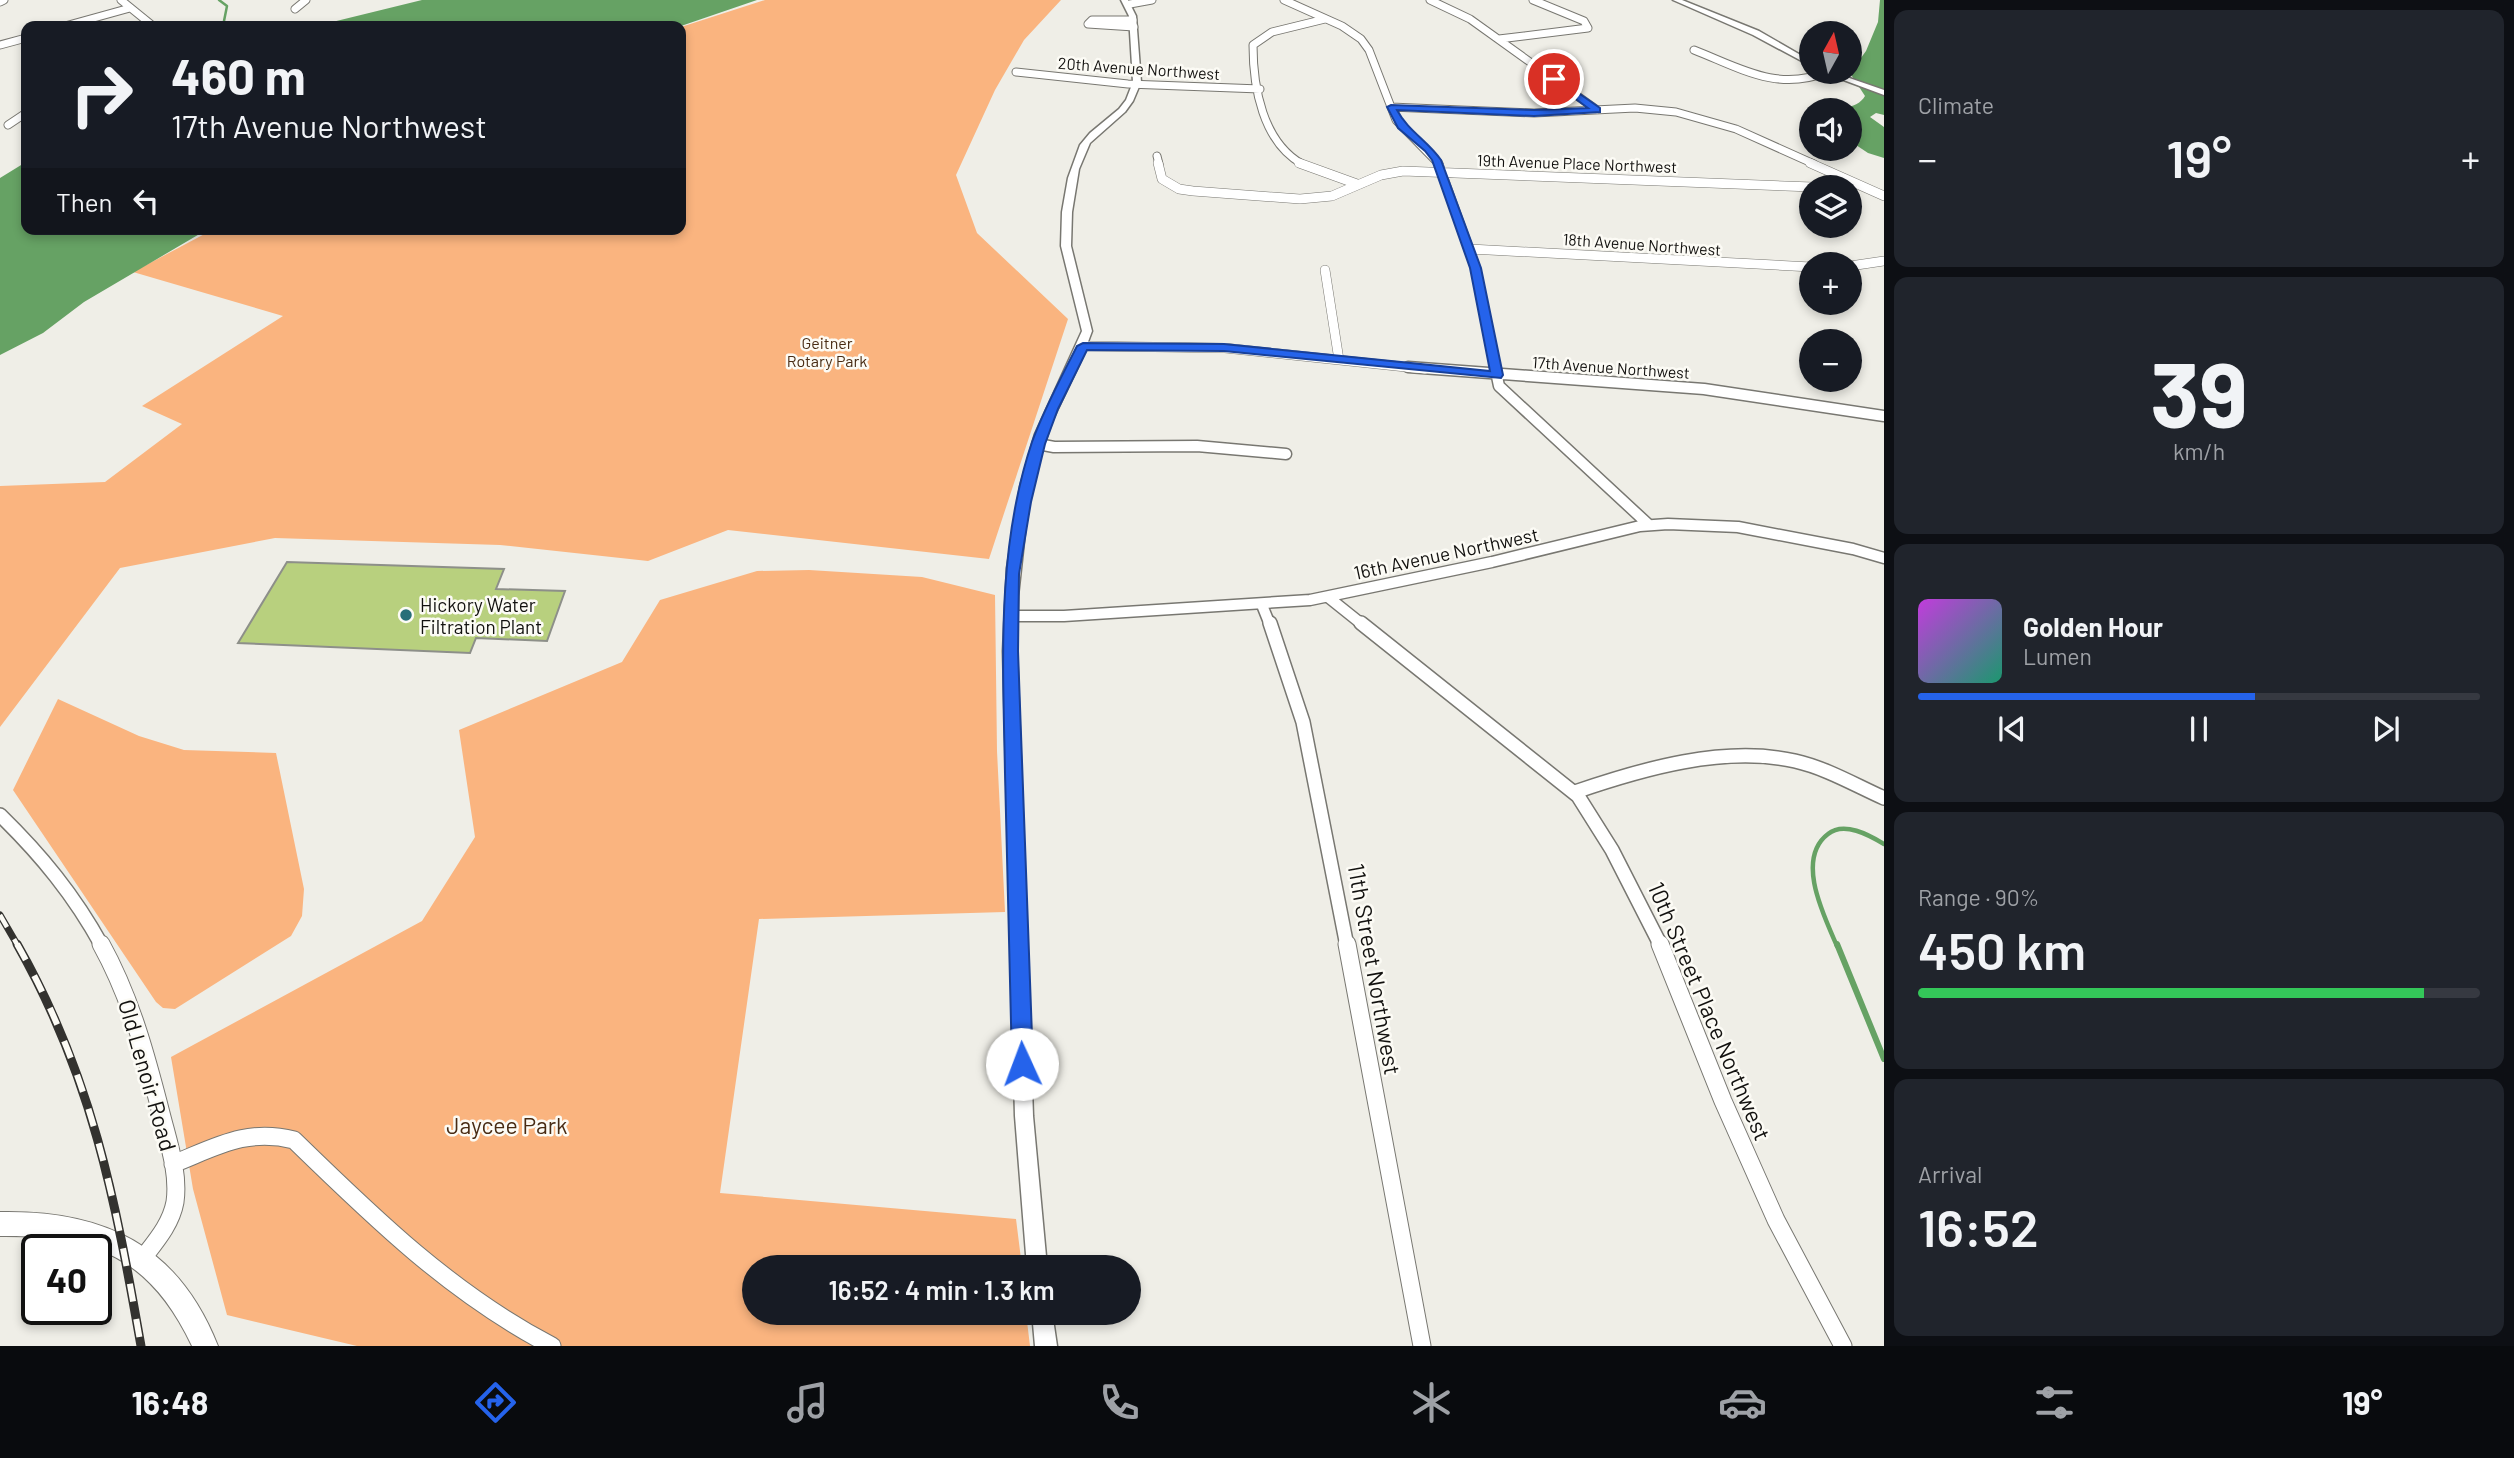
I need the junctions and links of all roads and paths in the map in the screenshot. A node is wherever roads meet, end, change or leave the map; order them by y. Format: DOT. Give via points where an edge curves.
graph roads {
  1 [pos="121,0"];
  2 [pos="306,0"];
  3 [pos="1152,0"];
  4 [pos="1284,0"];
  5 [pos="1430,0"];
  6 [pos="1533,0"];
  7 [pos="1676,0"];
  8 [pos="1127,2"];
  9 [pos="130,8"];
  10 [pos="295,9"];
  11 [pos="1325,19"];
  12 [pos="83,21"];
  13 [pos="147,21"];
  14 [pos="1134,23"];
  15 [pos="21,39"];
  16 [pos="1499,39"];
  17 [pos="0,45"];
  18 [pos="1694,50"];
  19 [pos="1799,57"];
  20 [pos="1016,72"];
  21 [pos="1799,80"];
  22 [pos="1139,83"];
  23 [pos="1858,84"];
  24 [pos="1260,89"];
  25 [pos="1884,93"];
  26 [pos="1391,107"];
  27 [pos="1597,110"];
  28 [pos="21,116"];
  29 [pos="8,124"];
  30 [pos="1157,156"];
  31 [pos="1441,171"];
  32 [pos="1357,184"];
  33 [pos="1799,186"];
  34 [pos="1862,193"];
  35 [pos="1880,194"];
  36 [pos="1470,249"];
  37 [pos="1884,261"];
  38 [pos="1862,264"];
  39 [pos="1799,266"];
  40 [pos="1325,270"];
  41 [pos="1083,346"];
  42 [pos="1339,360"];
  43 [pos="1497,375"];
  44 [pos="1884,416"];
  45 [pos="1038,444"];
  46 [pos="1286,454"];
  47 [pos="1648,525"];
  48 [pos="1884,558"];
  49 [pos="1328,597"];
  50 [pos="1262,605"];
  51 [pos="1010,616"];
  52 [pos="1575,792"];
  53 [pos="1884,798"];
  54 [pos="0,815"];
  55 [pos="173,1164"];
  56 [pos="0,1224"];
  57 [pos="1036,1255"];
  58 [pos="143,1258"];
  59 [pos="1044,1325"];
  60 [pos="205,1346"];
  61 [pos="552,1346"];
  62 [pos="1046,1346"];
  63 [pos="1422,1346"];
  64 [pos="1843,1346"];
  1 -- 9 [label="street"];
  2 -- 10 [label="street"];
  3 -- 8 [label="street"];
  4 -- 11 [label="street"];
  5 -- 16 [label="street"];
  6 -- 16 [label="street" via="1589,26"];
  7 -- 19 [label="street" via="1756,33"];
  8 -- 14 [label="street"];
  9 -- 12 [label="street"];
  9 -- 13 [label="street"];
  11 -- 24 [label="street" via="1272,32 1255,42 1252,52"];
  11 -- 26 [label="street" via="1365,44"];
  14 -- 14 [label="street" via="1092,20 1088,24"];
  14 -- 22 [label="street"];
  15 -- 17 [label="street"];
  16 -- 27 [label="street"];
  18 -- 21 [label="street" via="1738,70"];
  20 -- 22 [label="street, 20th Avenue Northwest"];
  22 -- 24 [label="street, 20th Avenue Northwest"];
  22 -- 41 [label="street" via="1127,106 1084,144 1072,183 1064,248 1085,313"];
  23 -- 25 [label="street"];
  24 -- 32 [label="street" via="1270,131 1280,148 1306,165"];
  26 -- 27 [label="street" via="1534,113"];
  26 -- 31 [label="street" via="1401,126 1433,153"];
  27 -- 35 [label="street" via="1650,108 1690,114 1736,129"];
  28 -- 29 [label="street"];
  30 -- 32 [label="street, 19th Avenue Place Northwest" via="1161,178 1188,191 1313,198 1335,195"];
  31 -- 32 [label="street, 19th Avenue Place Northwest" via="1390,172"];
  31 -- 33 [label="street, 19th Avenue Place Northwest"];
  31 -- 36 [label="street"];
  34 -- 35 [label="street"];
  36 -- 39 [label="street, 18th Avenue Northwest"];
  36 -- 43 [label="street"];
  37 -- 38 [label="street"];
  40 -- 42 [label="street"];
  41 -- 42 [label="street, 17th Avenue Northwest" via="1224,348"];
  41 -- 45 [label="street"];
  42 -- 43 [label="street, 17th Avenue Northwest"];
  43 -- 44 [label="street, 17th Avenue Northwest" via="1704,389"];
  43 -- 47 [label="street" via="1508,396"];
  45 -- 46 [label="street" via="1197,446"];
  45 -- 51 [label="street" via="1014,563"];
  47 -- 48 [label="street, 16th Avenue Northwest" via="1738,527"];
  47 -- 49 [label="street, 16th Avenue Northwest"];
  49 -- 50 [label="street, 16th Avenue Northwest"];
  49 -- 52 [label="street, 10th Street Place Northwest"];
  50 -- 51 [label="street, 16th Avenue Northwest"];
  50 -- 63 [label="street, 11th Street Northwest" via="1283,656 1314,761"];
  51 -- 57 [label="street" via="1024,1116"];
  52 -- 53 [label="street" via="1672,768 1751,756 1808,765"];
  52 -- 64 [label="street, 10th Street Place Northwest" via="1653,926 1776,1220"];
  54 -- 55 [label="street, Old Lenoir Road" via="55,871 85,912 112,962 140,1034"];
  55 -- 58 [label="street, Old Lenoir Road" via="176,1192 172,1214"];
  55 -- 61 [label="street" via="250,1135 268,1133 293,1140 418,1258 465,1295"];
  56 -- 58 [label="main road" via="65,1227"];
  58 -- 60 [label="main road" via="194,1321"];
  59 -- 62 [label="street"];
}
